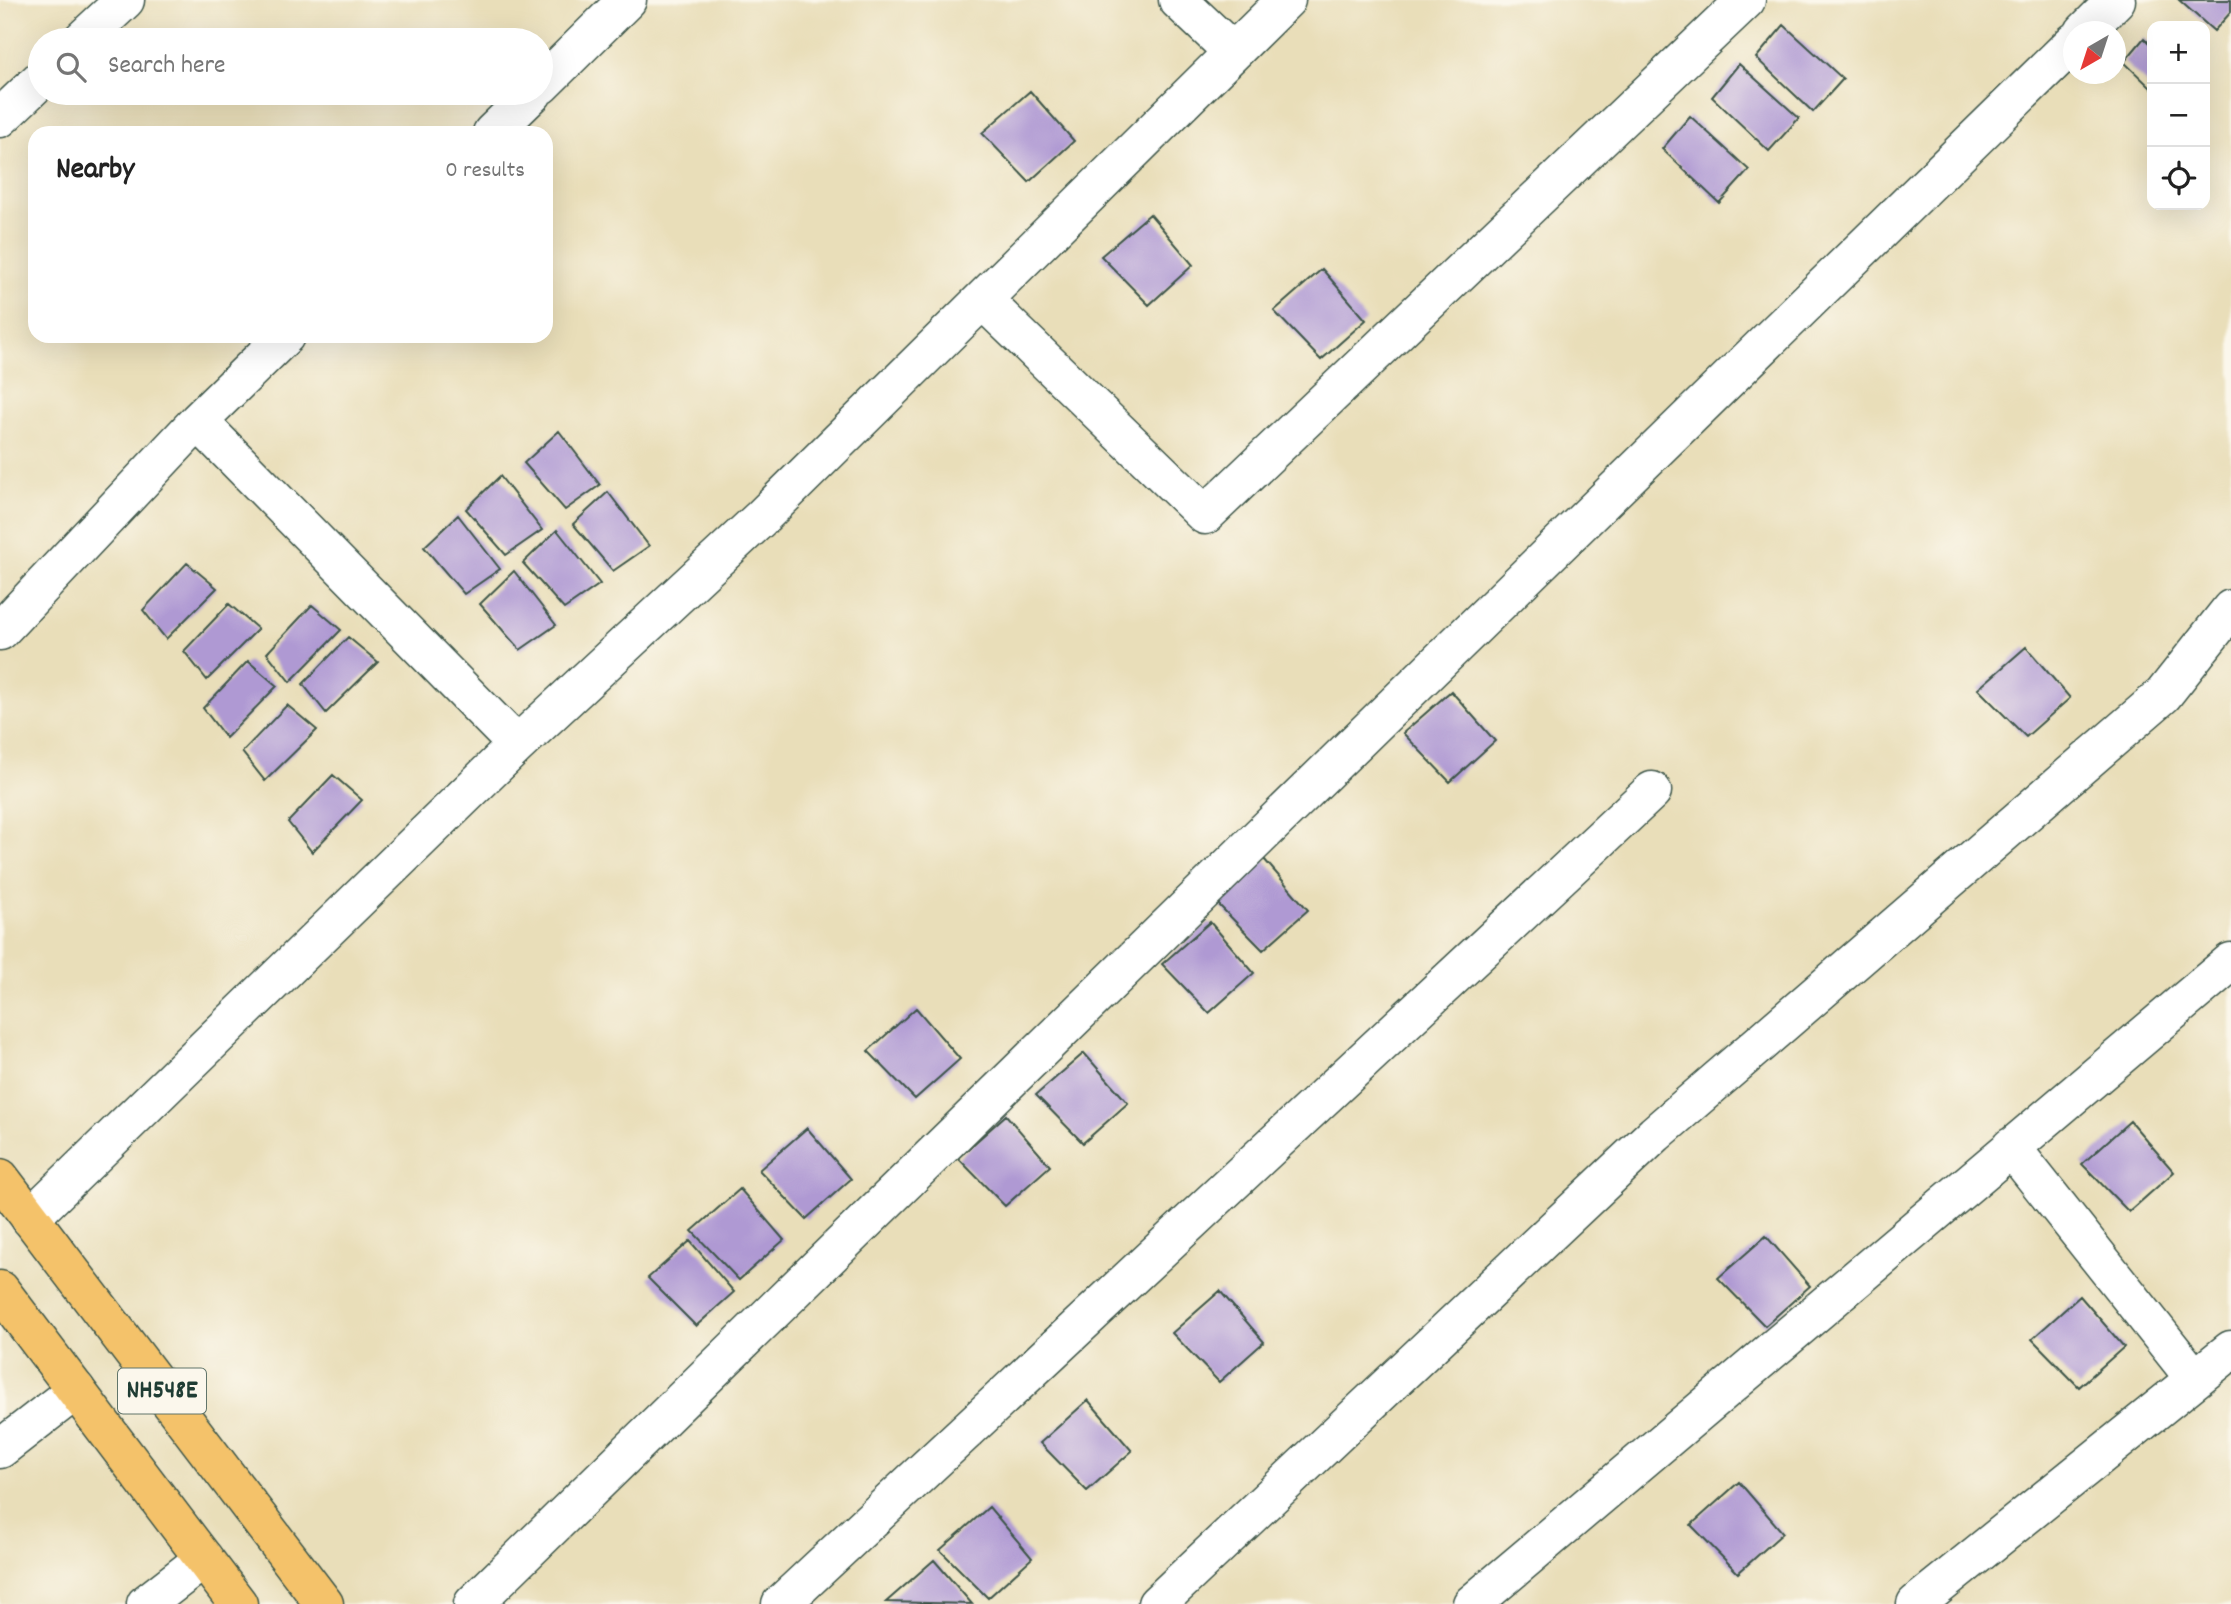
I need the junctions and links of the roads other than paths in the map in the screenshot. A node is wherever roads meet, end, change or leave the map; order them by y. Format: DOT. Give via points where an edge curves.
graph roads {
  1 [pos="125,0"];
  2 [pos="627,0"];
  3 [pos="1178,0"];
  4 [pos="1286,0"];
  5 [pos="1746,0"];
  6 [pos="2116,0"];
  7 [pos="2095,21"];
  8 [pos="95,28"];
  9 [pos="1233,52"];
  10 [pos="2063,53"];
  11 [pos="553,73"];
  12 [pos="28,91"];
  13 [pos="521,105"];
  14 [pos="0,118"];
  15 [pos="499,126"];
  16 [pos="983,300"];
  17 [pos="278,343"];
  18 [pos="198,421"];
  19 [pos="2231,609"];
  20 [pos="0,631"];
  21 [pos="517,745"];
  22 [pos="1652,791"];
  23 [pos="2231,962"];
  24 [pos="2011,1147"];
  25 [pos="0,1178"];
  26 [pos="30,1218"];
  27 [pos="0,1290"];
  28 [pos="2231,1350"];
  29 [pos="2195,1379"];
  30 [pos="76,1390"];
  31 [pos="0,1449"];
  32 [pos="204,1559"];
  33 [pos="146,1604"];
  34 [pos="238,1604"];
  35 [pos="324,1604"];
  36 [pos="473,1604"];
  37 [pos="781,1604"];
  38 [pos="1157,1604"];
  39 [pos="1472,1604"];
  40 [pos="1916,1604"];
  1 -- 8 [label="street"];
  2 -- 11 [label="street"];
  3 -- 9 [label="street"];
  4 -- 9 [label="street"];
  5 -- 16 [label="street" via="1205,515"];
  6 -- 7 [label="street"];
  9 -- 16 [label="street"];
  10 -- 36 [label="street"];
  12 -- 14 [label="street"];
  13 -- 15 [label="street"];
  16 -- 21 [label="street" via="760,519"];
  17 -- 18 [label="street"];
  18 -- 20 [label="street"];
  18 -- 21 [label="street"];
  19 -- 38 [label="street" via="2163,695 1655,1135"];
  21 -- 26 [label="street"];
  22 -- 37 [label="street"];
  23 -- 24 [label="street"];
  24 -- 29 [label="street"];
  24 -- 39 [label="street"];
  25 -- 26 [label="highway, NH548E"];
  26 -- 35 [label="highway, NH548E"];
  27 -- 30 [label="highway, NH548E"];
  28 -- 29 [label="street"];
  29 -- 40 [label="street"];
  30 -- 31 [label="street"];
  30 -- 32 [label="highway, NH548E"];
  32 -- 33 [label="street"];
  32 -- 34 [label="highway, NH548E"];
}
